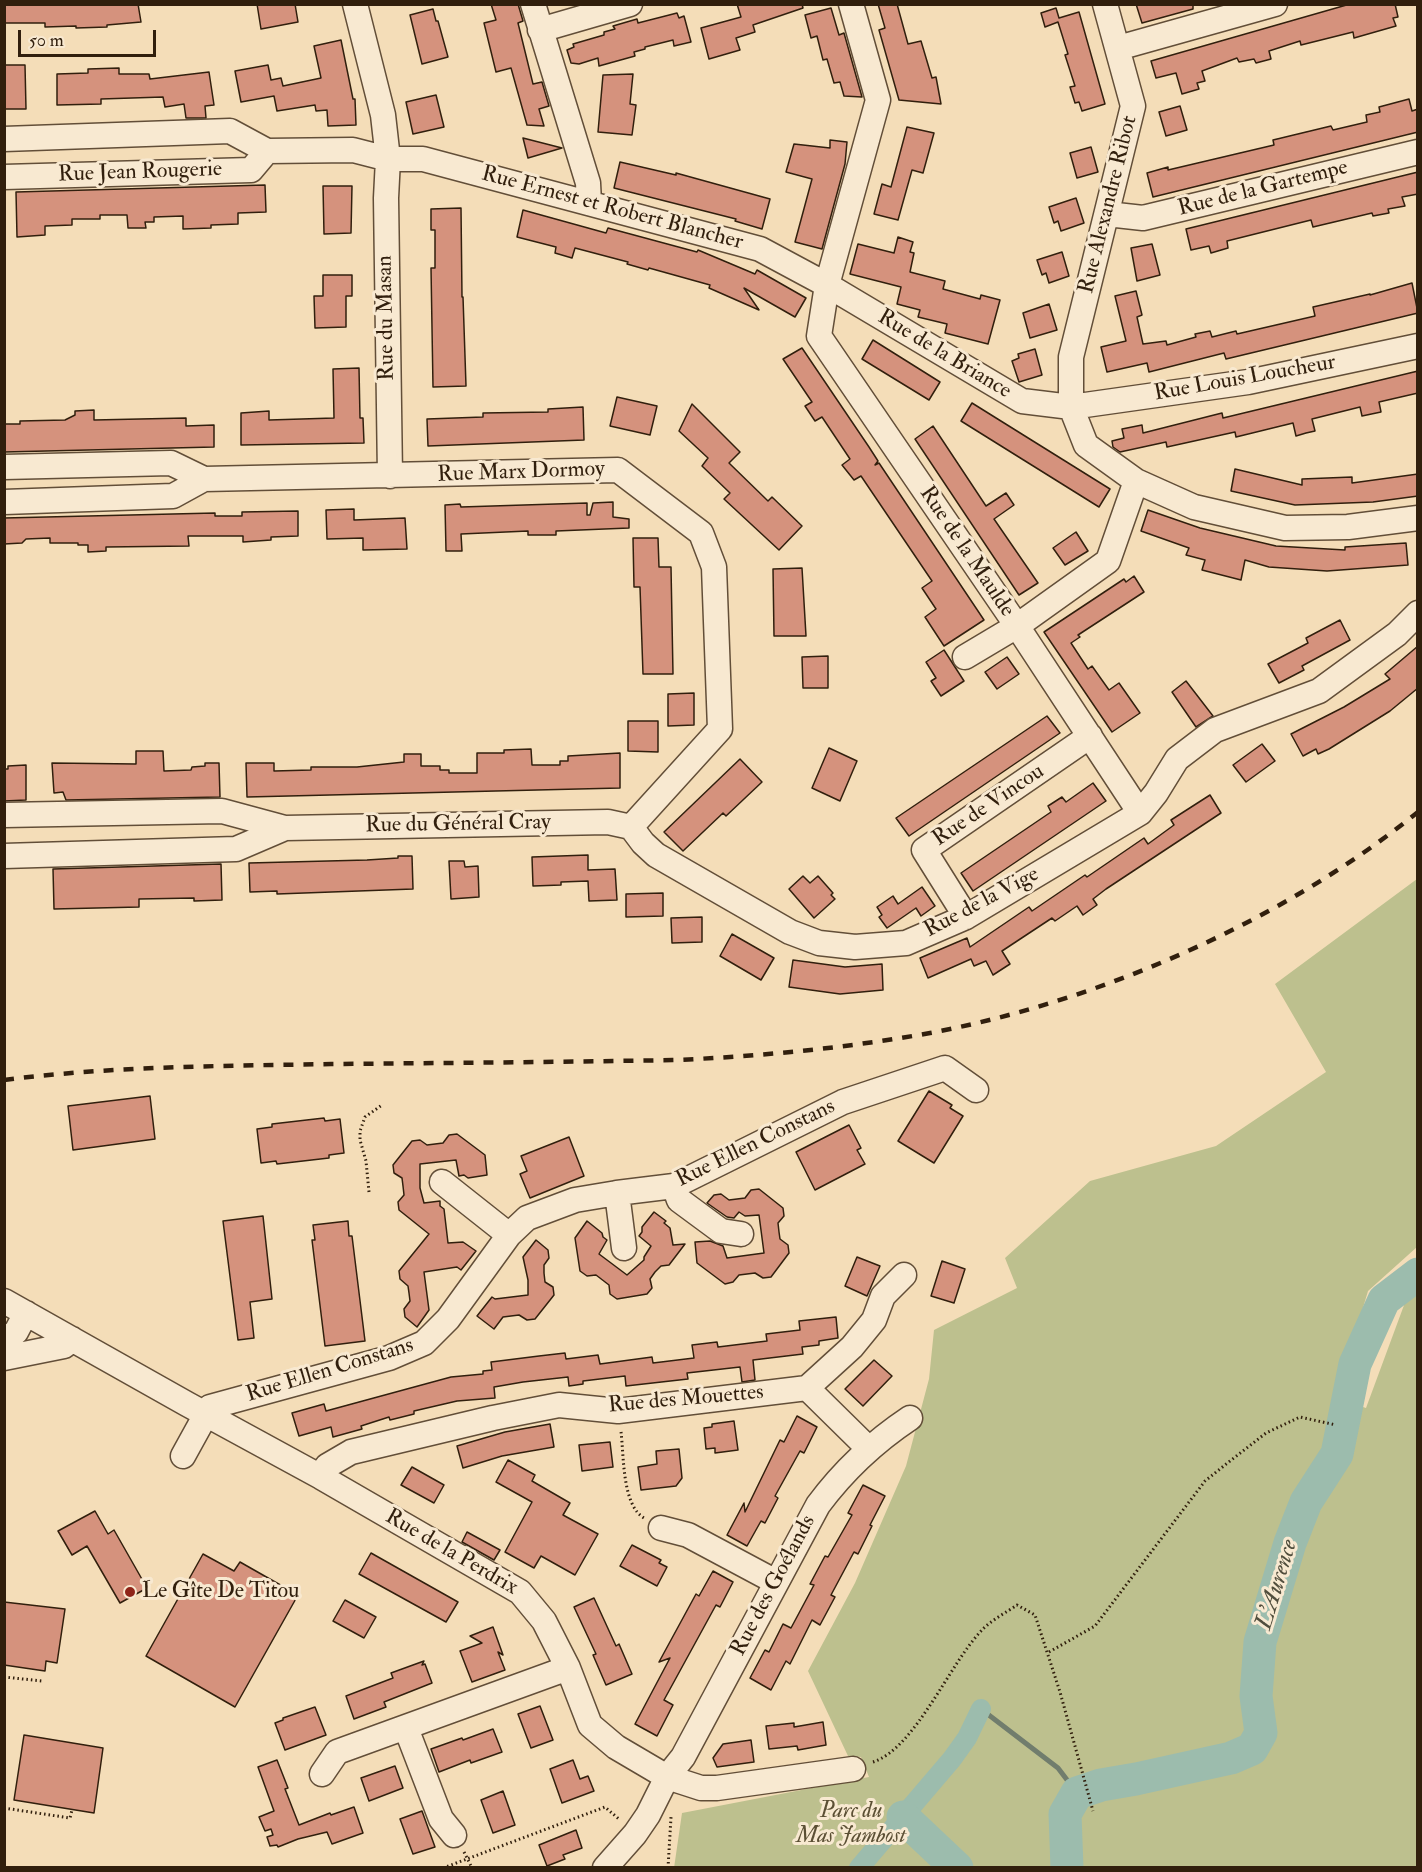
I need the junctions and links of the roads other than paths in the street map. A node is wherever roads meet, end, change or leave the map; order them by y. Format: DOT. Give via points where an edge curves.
graph roads {
  1 [pos="355,4"];
  2 [pos="533,4"];
  3 [pos="630,4"];
  4 [pos="851,4"];
  5 [pos="1105,4"];
  6 [pos="1275,4"];
  7 [pos="540,30"];
  8 [pos="1118,48"];
  9 [pos="4,139"];
  10 [pos="267,152"];
  11 [pos="1418,152"];
  12 [pos="388,159"];
  13 [pos="4,177"];
  14 [pos="589,203"];
  15 [pos="1107,214"];
  16 [pos="827,285"];
  17 [pos="1418,346"];
  18 [pos="1071,408"];
  19 [pos="4,467"];
  20 [pos="390,476"];
  21 [pos="204,479"];
  22 [pos="1136,481"];
  23 [pos="4,502"];
  24 [pos="1418,518"];
  25 [pos="1418,613"];
  26 [pos="1017,626"];
  27 [pos="965,657"];
  28 [pos="1090,736"];
  29 [pos="1140,813"];
  30 [pos="4,814"];
  31 [pos="630,827"];
  32 [pos="285,828"];
  33 [pos="4,856"];
  34 [pos="966,917"];
  35 [pos="976,1090"];
  36 [pos="442,1182"];
  37 [pos="674,1186"];
  38 [pos="617,1193"];
  39 [pos="741,1234"];
  40 [pos="509,1235"];
  41 [pos="624,1248"];
  42 [pos="904,1275"];
  43 [pos="4,1301"];
  44 [pos="26,1313"];
  45 [pos="72,1339"];
  46 [pos="4,1340"];
  47 [pos="4,1358"];
  48 [pos="807,1388"];
  49 [pos="205,1414"];
  50 [pos="910,1418"];
  51 [pos="869,1449"];
  52 [pos="183,1456"];
  53 [pos="321,1477"];
  54 [pos="661,1528"];
  55 [pos="776,1582"];
  56 [pos="568,1668"];
  57 [pos="406,1728"];
  58 [pos="853,1769"];
  59 [pos="322,1774"];
  60 [pos="667,1777"];
  61 [pos="454,1835"];
  62 [pos="605,1868"];
  1 -- 12 [label="street, Rue du Masan" via="383,115"];
  2 -- 7 [label="street"];
  3 -- 7 [label="street"];
  4 -- 16 [label="street, Rue de la Maulde" via="878,100"];
  5 -- 8 [label="street, Rue Alexandre Ribot"];
  6 -- 8 [label="street"];
  7 -- 14 [label="street" via="588,183"];
  8 -- 15 [label="street, Rue Alexandre Ribot" via="1133,106"];
  9 -- 10 [label="street, Rue Jean Rougerie" via="230,131"];
  10 -- 12 [label="street" via="353,150"];
  10 -- 13 [label="street, Rue Jean Rougerie" via="251,170"];
  11 -- 15 [label="street, Rue de la Gartempe" via="1143,218"];
  12 -- 14 [label="street, Rue Ernest et Robert Blancher" via="423,159"];
  12 -- 20 [label="street, Rue du Masan"];
  14 -- 16 [label="street, Rue Ernest et Robert Blancher" via="760,249"];
  15 -- 18 [label="street, Rue Alexandre Ribot" via="1071,357"];
  16 -- 18 [label="street, Rue de la Briance" via="1022,401"];
  16 -- 26 [label="street, Rue de la Maulde" via="819,336"];
  17 -- 18 [label="street, Rue Louis Loucheur" via="1248,382"];
  18 -- 22 [label="street" via="1086,445"];
  19 -- 21 [label="street, Rue Marx Dormoy" via="171,463"];
  20 -- 21 [label="street, Rue Marx Dormoy"];
  20 -- 31 [label="street, Rue Marx Dormoy" via="618,470 701,533 714,567 720,729"];
  21 -- 23 [label="street, Rue Marx Dormoy" via="173,496"];
  22 -- 24 [label="street" via="1194,507 1285,528 1348,527"];
  22 -- 26 [label="street" via="1108,561"];
  25 -- 29 [label="street" via="1397,634 1319,691 1215,730 1177,759"];
  26 -- 27 [label="street"];
  26 -- 28 [label="street, Rue de la Maulde"];
  28 -- 29 [label="street, Rue de la Maulde"];
  28 -- 34 [label="street, Rue de Vincou" via="924,850"];
  29 -- 34 [label="street, Rue de la Vige"];
  30 -- 32 [label="street, Rue du Général Cray" via="222,811"];
  31 -- 32 [label="street, Rue du Général Cray" via="609,822"];
  31 -- 34 [label="street, Rue de la Vige" via="656,855 790,932 819,944 855,947 906,942"];
  32 -- 33 [label="street, Rue du Général Cray" via="236,849"];
  35 -- 37 [label="street, Rue Ellen Constans" via="945,1068 843,1102"];
  36 -- 40 [label="street"];
  37 -- 38 [label="street, Rue Ellen Constans"];
  37 -- 39 [label="street" via="679,1200 721,1230"];
  38 -- 40 [label="street, Rue Ellen Constans" via="576,1200 527,1218"];
  38 -- 41 [label="street"];
  40 -- 49 [label="street, Rue Ellen Constans" via="448,1319 424,1343 389,1358 210,1407"];
  42 -- 48 [label="street" via="884,1296 874,1320 852,1347"];
  43 -- 44 [label="street, Rue de la Perdrix"];
  44 -- 45 [label="street, Rue de la Perdrix"];
  44 -- 46 [label="street" via="16,1332"];
  45 -- 47 [label="street" via="64,1346"];
  45 -- 49 [label="street, Rue de la Perdrix"];
  48 -- 51 [label="street"];
  48 -- 53 [label="street, Rue des Mouettes" via="618,1411 559,1405 351,1452 327,1466"];
  49 -- 52 [label="street"];
  49 -- 53 [label="street, Rue de la Perdrix"];
  50 -- 51 [label="street, Rue des Goélands"];
  51 -- 55 [label="street, Rue des Goélands" via="818,1504"];
  53 -- 56 [label="street, Rue de la Perdrix" via="520,1592 544,1621"];
  54 -- 55 [label="street" via="688,1536"];
  55 -- 60 [label="street, Rue des Goélands" via="683,1757"];
  56 -- 57 [label="street"];
  56 -- 60 [label="street, Rue de la Perdrix" via="590,1725 616,1747"];
  57 -- 59 [label="street" via="337,1752"];
  57 -- 61 [label="street" via="441,1819"];
  58 -- 60 [label="street, Rue de la Perdrix" via="717,1788 701,1788"];
  60 -- 62 [label="street, Rue des Goélands" via="648,1815"];
}
